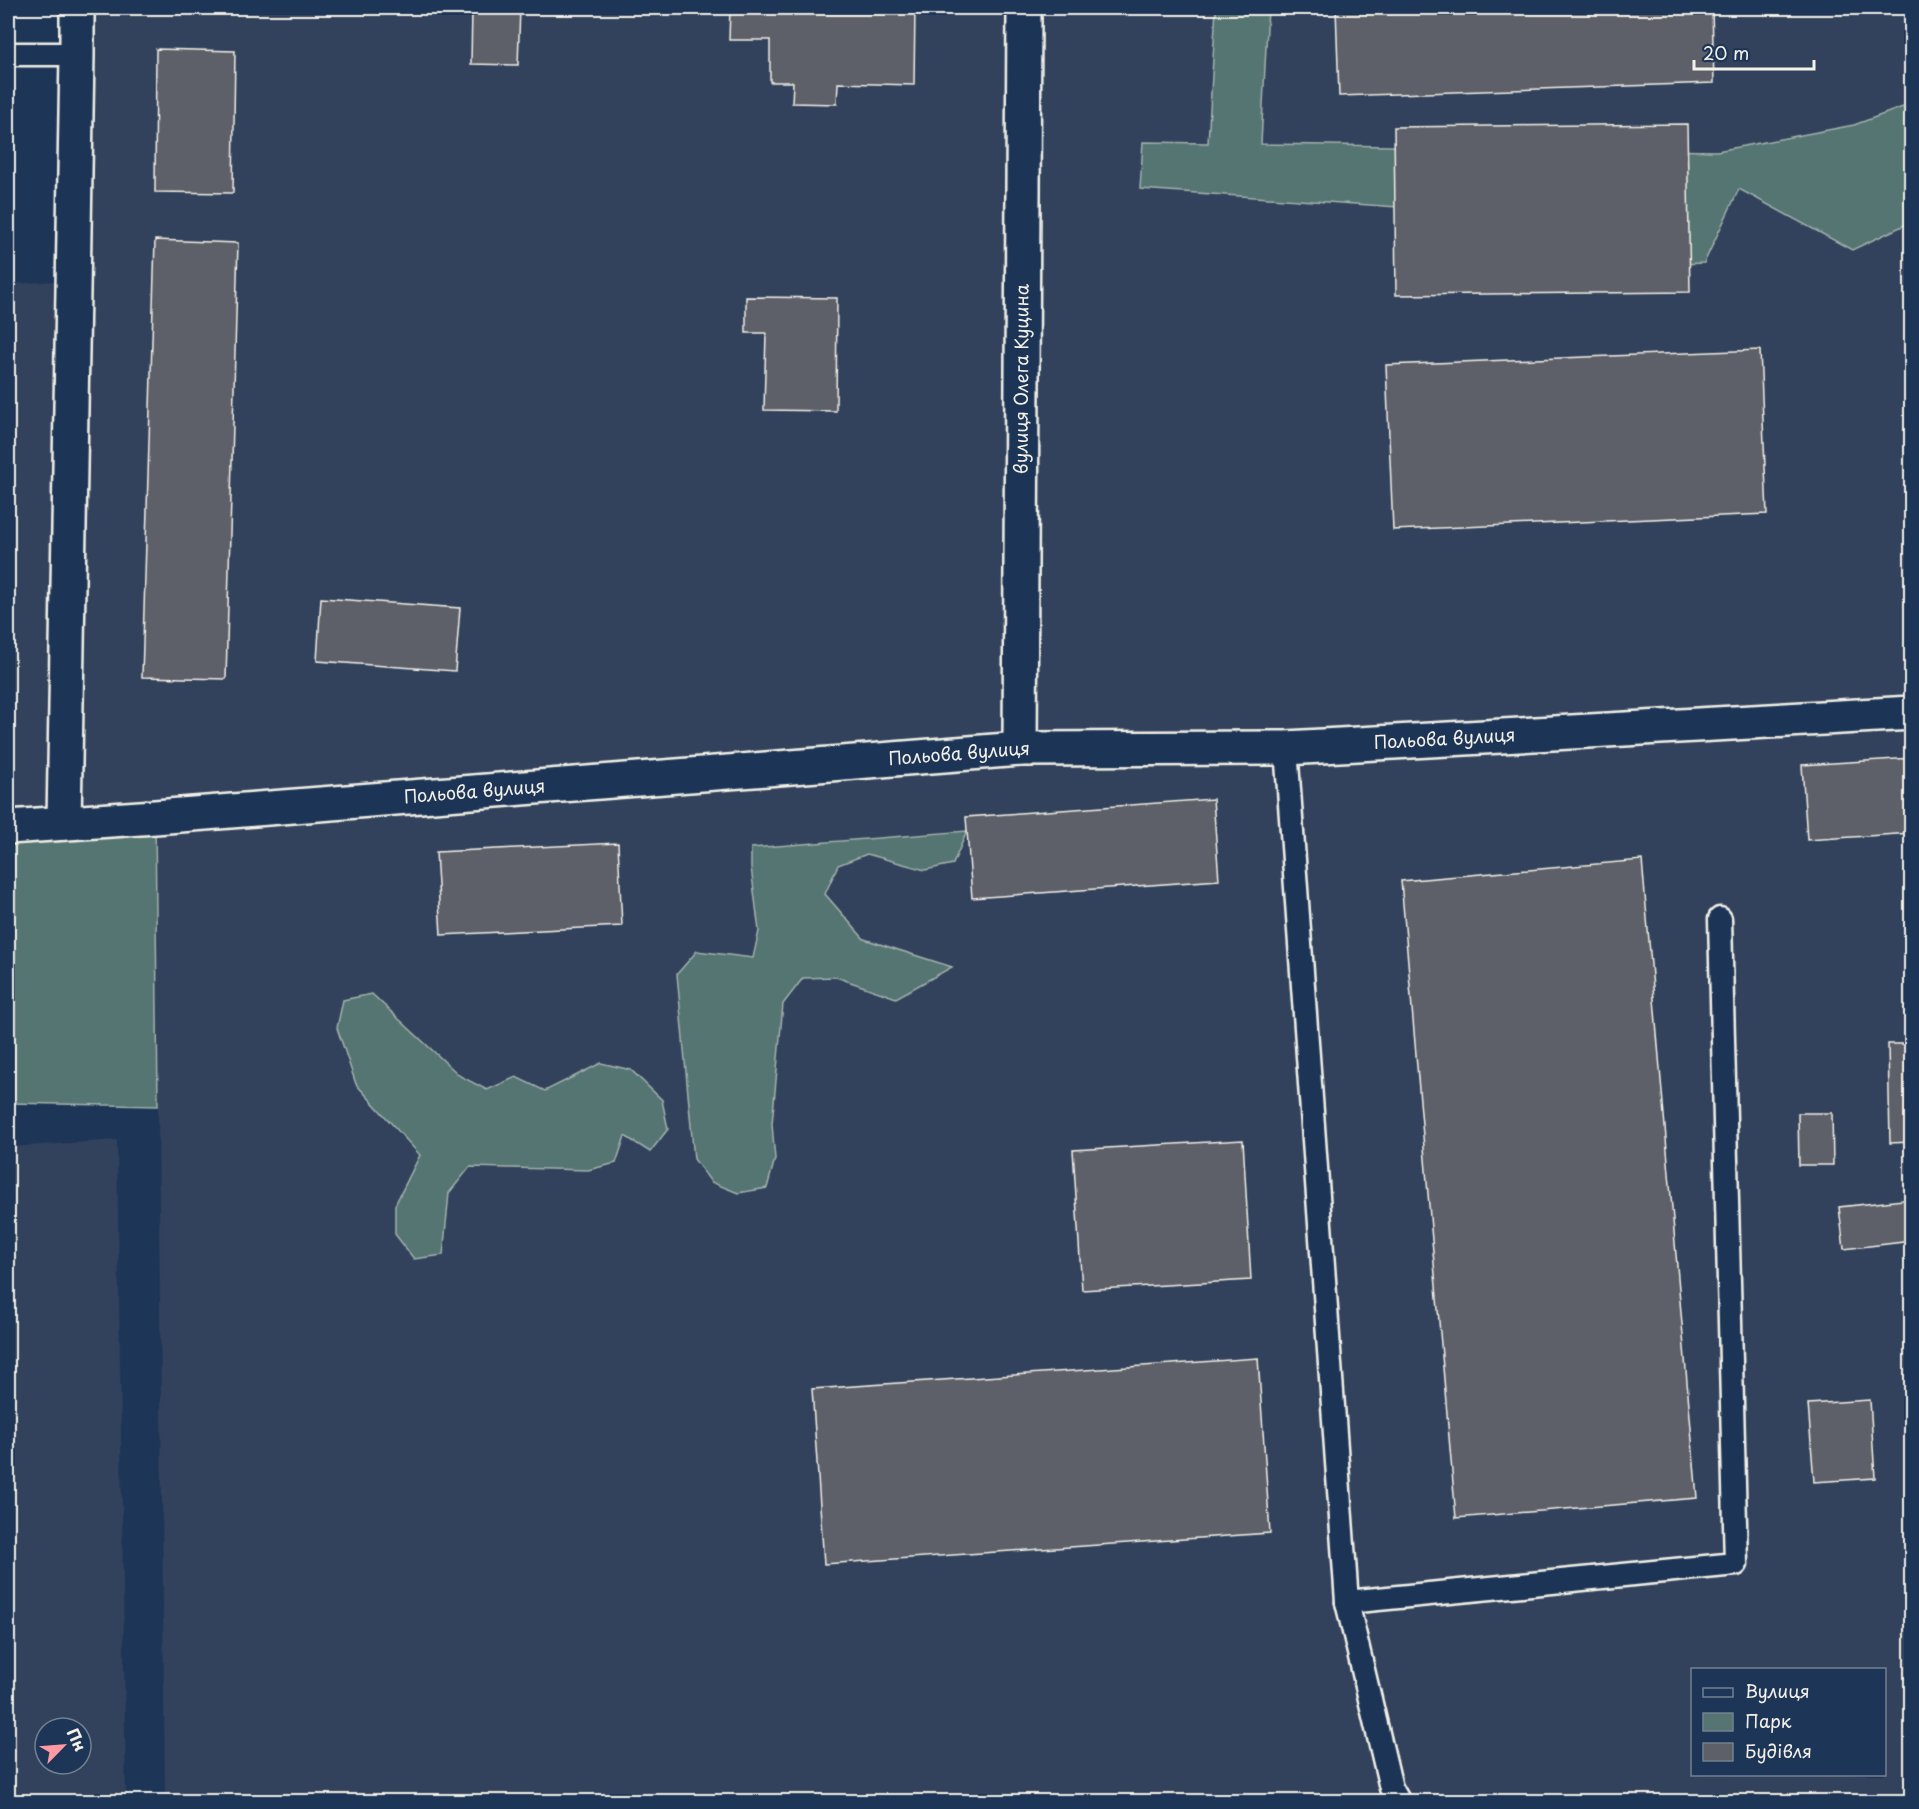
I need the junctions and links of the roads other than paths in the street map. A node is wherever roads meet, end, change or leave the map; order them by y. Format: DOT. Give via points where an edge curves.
graph roads {
  1 [pos="77,8"];
  2 [pos="1024,8"];
  3 [pos="8,54"];
  4 [pos="77,54"];
  5 [pos="1911,713"];
  6 [pos="1286,748"];
  7 [pos="1020,749"];
  8 [pos="64,823"];
  9 [pos="8,827"];
  10 [pos="1720,919"];
  11 [pos="1347,1602"];
  12 [pos="1399,1802"];
  1 -- 4 [label="street"];
  2 -- 7 [label="street, вулиця Олега Куцина"];
  3 -- 4 [label="lane"];
  4 -- 8 [label="street"];
  5 -- 6 [label="street, Польова вулиця"];
  6 -- 7 [label="street, Польова вулиця"];
  6 -- 11 [label="lane"];
  7 -- 8 [label="street, Польова вулиця"];
  8 -- 9 [label="street, Польова вулиця"];
  10 -- 11 [label="lane" via="1736,1564"];
  11 -- 12 [label="lane" via="1391,1788"];
}
